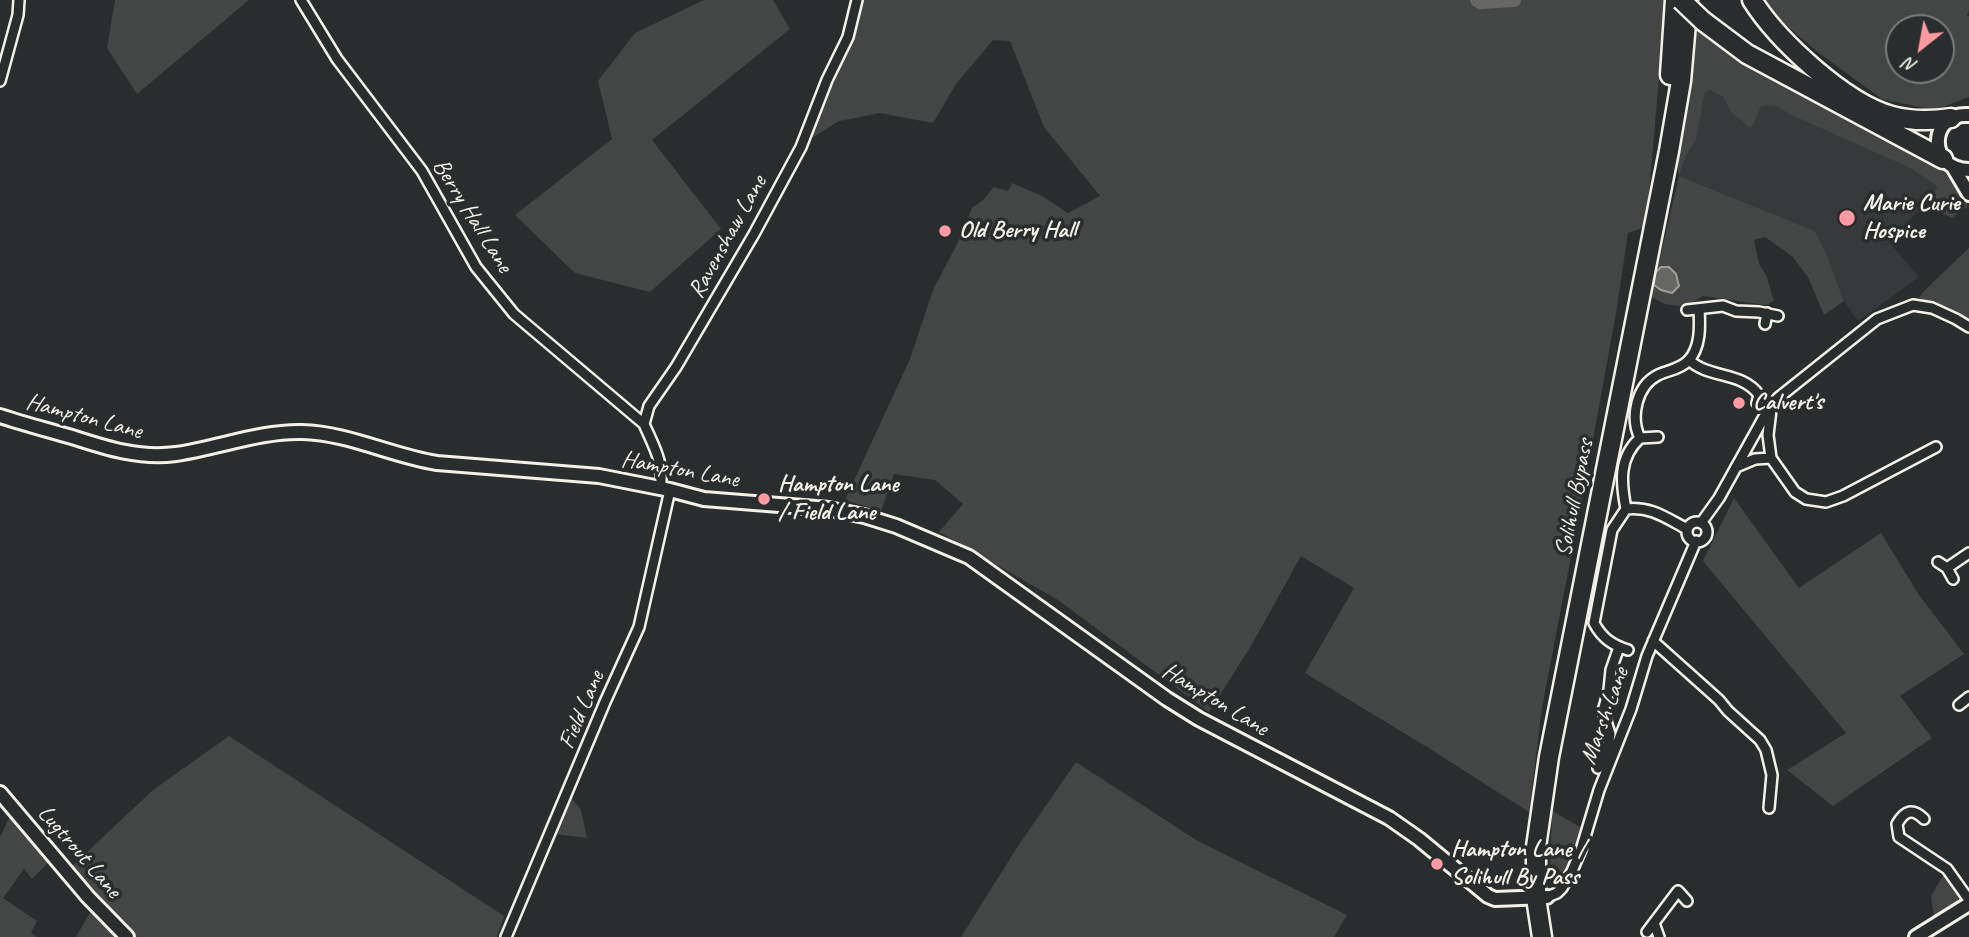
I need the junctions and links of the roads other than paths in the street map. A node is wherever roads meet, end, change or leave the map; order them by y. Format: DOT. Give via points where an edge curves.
graph roads {
  1 [pos="19,0"];
  2 [pos="301,0"];
  3 [pos="857,0"];
  4 [pos="1675,0"];
  5 [pos="1682,0"];
  6 [pos="1688,0"];
  7 [pos="1752,0"];
  8 [pos="0,80"];
  9 [pos="1963,114"];
  10 [pos="1948,163"];
  11 [pos="1969,170"];
  12 [pos="1969,194"];
  13 [pos="1657,204"];
  14 [pos="1699,309"];
  15 [pos="1687,310"];
  16 [pos="1767,313"];
  17 [pos="1778,316"];
  18 [pos="1765,324"];
  19 [pos="1969,327"];
  20 [pos="1689,360"];
  21 [pos="1761,396"];
  22 [pos="1771,407"];
  23 [pos="0,416"];
  24 [pos="644,424"];
  25 [pos="1658,437"];
  26 [pos="1640,438"];
  27 [pos="1937,447"];
  28 [pos="1771,458"];
  29 [pos="1736,467"];
  30 [pos="665,489"];
  31 [pos="1626,509"];
  32 [pos="1701,523"];
  33 [pos="1688,529"];
  34 [pos="1696,541"];
  35 [pos="1969,553"];
  36 [pos="1953,579"];
  37 [pos="1653,641"];
  38 [pos="1969,697"];
  39 [pos="1959,705"];
  40 [pos="1591,752"];
  41 [pos="1603,757"];
  42 [pos="1598,768"];
  43 [pos="0,793"];
  44 [pos="1769,808"];
  45 [pos="1924,819"];
  46 [pos="1541,897"];
  47 [pos="1513,899"];
  48 [pos="1687,901"];
  49 [pos="1969,902"];
  50 [pos="1654,923"];
  51 [pos="1647,932"];
  52 [pos="1544,933"];
  53 [pos="127,937"];
  54 [pos="506,937"];
  55 [pos="1658,937"];
  56 [pos="1916,937"];
  1 -- 8 [label="street"];
  2 -- 24 [label="street, Berry Hall Lane" via="337,59 422,171 476,267 514,314"];
  3 -- 24 [label="street, Ravenshaw Lane" via="848,37 801,147 689,345 649,406"];
  4 -- 13 [label="highway, Solihull Bypass"];
  5 -- 10 [label="highway, bridge" via="1747,54"];
  6 -- 13 [label="highway, Solihull Bypass" via="1681,81"];
  7 -- 9 [label="highway" via="1815,69 1869,107 1921,120"];
  9 -- 10 [label="main road" via="1939,132 1939,150"];
  10 -- 11 [label="main road"];
  10 -- 12 [label="main road"];
  13 -- 46 [label="highway, Solihull Bypass" via="1552,744 1543,803"];
  14 -- 15 [label="street"];
  14 -- 16 [label="street" via="1723,306"];
  14 -- 20 [label="street" via="1699,337"];
  16 -- 17 [label="street"];
  16 -- 18 [label="street"];
  19 -- 22 [label="street" via="1932,308 1913,305 1877,319"];
  20 -- 21 [label="street" via="1744,381"];
  20 -- 26 [label="street" via="1655,377 1642,393 1634,418"];
  22 -- 28 [label="street"];
  22 -- 29 [label="street"];
  23 -- 30 [label="main road, Hampton Lane" via="144,455 177,454 302,432 328,434 437,463 599,476"];
  24 -- 30 [label="street" via="657,452"];
  25 -- 26 [label="street"];
  26 -- 31 [label="street" via="1625,459 1622,486"];
  27 -- 28 [label="street" via="1826,502 1795,492"];
  28 -- 29 [label="street"];
  29 -- 32 [label="street"];
  30 -- 47 [label="main road, Hampton Lane" via="704,499 864,516 970,557 1174,704 1389,818 1488,896"];
  30 -- 54 [label="street, Field Lane" via="639,627"];
  31 -- 33 [label="street" via="1647,508"];
  31 -- 41 [label="street" via="1612,530 1594,623 1604,638 1623,649 1611,670 1603,711 1610,734"];
  32 -- 33 [label="street" via="1690,524"];
  32 -- 34 [label="street" via="1707,531"];
  33 -- 34 [label="street" via="1690,539"];
  34 -- 37 [label="street, Marsh Lane"];
  35 -- 36 [label="street" via="1942,565"];
  37 -- 44 [label="street" via="1760,740 1772,775"];
  37 -- 46 [label="street, Marsh Lane" via="1572,871 1557,893"];
  38 -- 39 [label="street"];
  40 -- 41 [label="street"];
  41 -- 42 [label="street"];
  43 -- 53 [label="main road, Lugtrout Lane"];
  45 -- 49 [label="street" via="1915,811 1905,814 1897,824 1899,836 1947,869"];
  46 -- 47 [label="main road, Hampton Lane"];
  46 -- 52 [label="highway, Solihull Bypass"];
  47 -- 52 [label="main road"];
  48 -- 50 [label="street" via="1678,891"];
  49 -- 56 [label="main road"];
  50 -- 51 [label="street"];
  50 -- 55 [label="street"];
}
